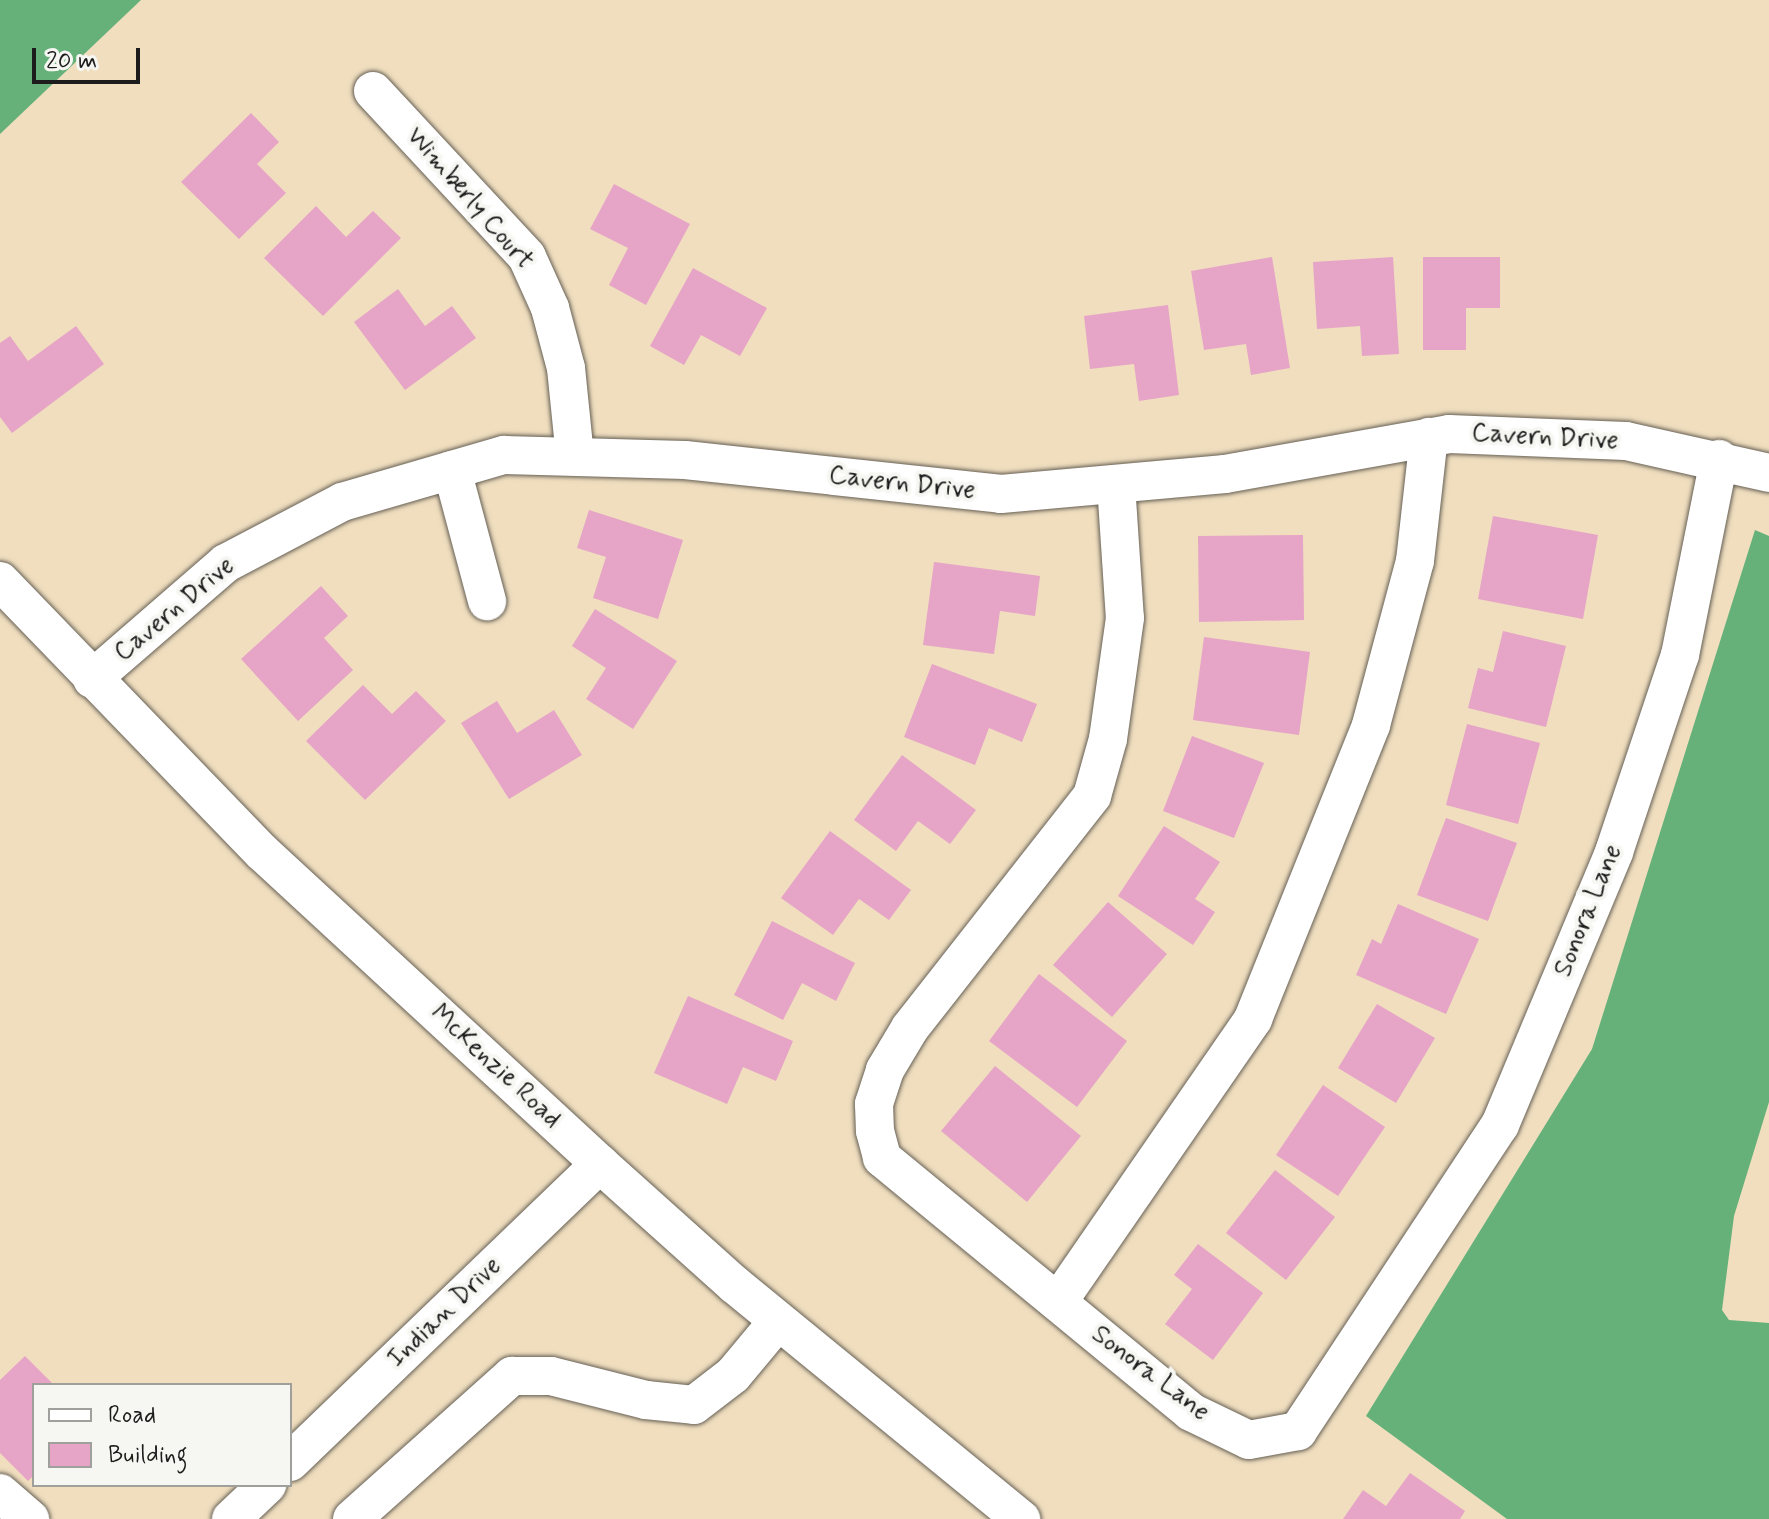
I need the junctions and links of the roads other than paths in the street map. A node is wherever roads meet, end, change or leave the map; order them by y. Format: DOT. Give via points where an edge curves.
graph roads {
  1 [pos="373,91"];
  2 [pos="1429,437"];
  3 [pos="575,457"];
  4 [pos="1719,459"];
  5 [pos="452,470"];
  6 [pos="1769,473"];
  7 [pos="1116,484"];
  8 [pos="0,581"];
  9 [pos="487,601"];
  10 [pos="92,679"];
  11 [pos="600,1164"];
  12 [pos="1058,1302"];
  13 [pos="778,1321"];
  14 [pos="292,1460"];
  15 [pos="265,1487"];
  16 [pos="0,1493"];
  17 [pos="30,1519"];
  18 [pos="231,1519"];
  19 [pos="352,1519"];
  20 [pos="1021,1519"];
  1 -- 3 [label="street, Wimberly Court" via="527,257 550,308 566,368"];
  2 -- 4 [label="street, Cavern Drive" via="1626,441"];
  2 -- 7 [label="street, Cavern Drive" via="1225,474"];
  2 -- 12 [label="street" via="1415,561 1371,725 1253,1019"];
  3 -- 5 [label="street, Cavern Drive" via="504,455"];
  3 -- 7 [label="street, Cavern Drive" via="685,460 1001,494"];
  4 -- 6 [label="street, Cavern Drive"];
  4 -- 12 [label="street, Sonora Lane" via="1680,655 1614,852 1500,1125 1298,1431 1249,1440 1191,1412"];
  5 -- 9 [label="street"];
  5 -- 10 [label="street, Cavern Drive" via="342,502 226,563"];
  7 -- 12 [label="street, Sonora Lane" via="1125,618 1108,739 1092,796 910,1028 885,1070 874,1104 882,1158"];
  8 -- 10 [label="street, McKenzie Road"];
  10 -- 11 [label="street, McKenzie Road" via="263,853"];
  11 -- 13 [label="street, McKenzie Road"];
  11 -- 14 [label="street, Indian Drive"];
  13 -- 19 [label="street" via="733,1375 694,1405 646,1400 551,1376 512,1376"];
  13 -- 20 [label="street, McKenzie Road"];
  15 -- 18 [label="street"];
  16 -- 17 [label="street"];
}
